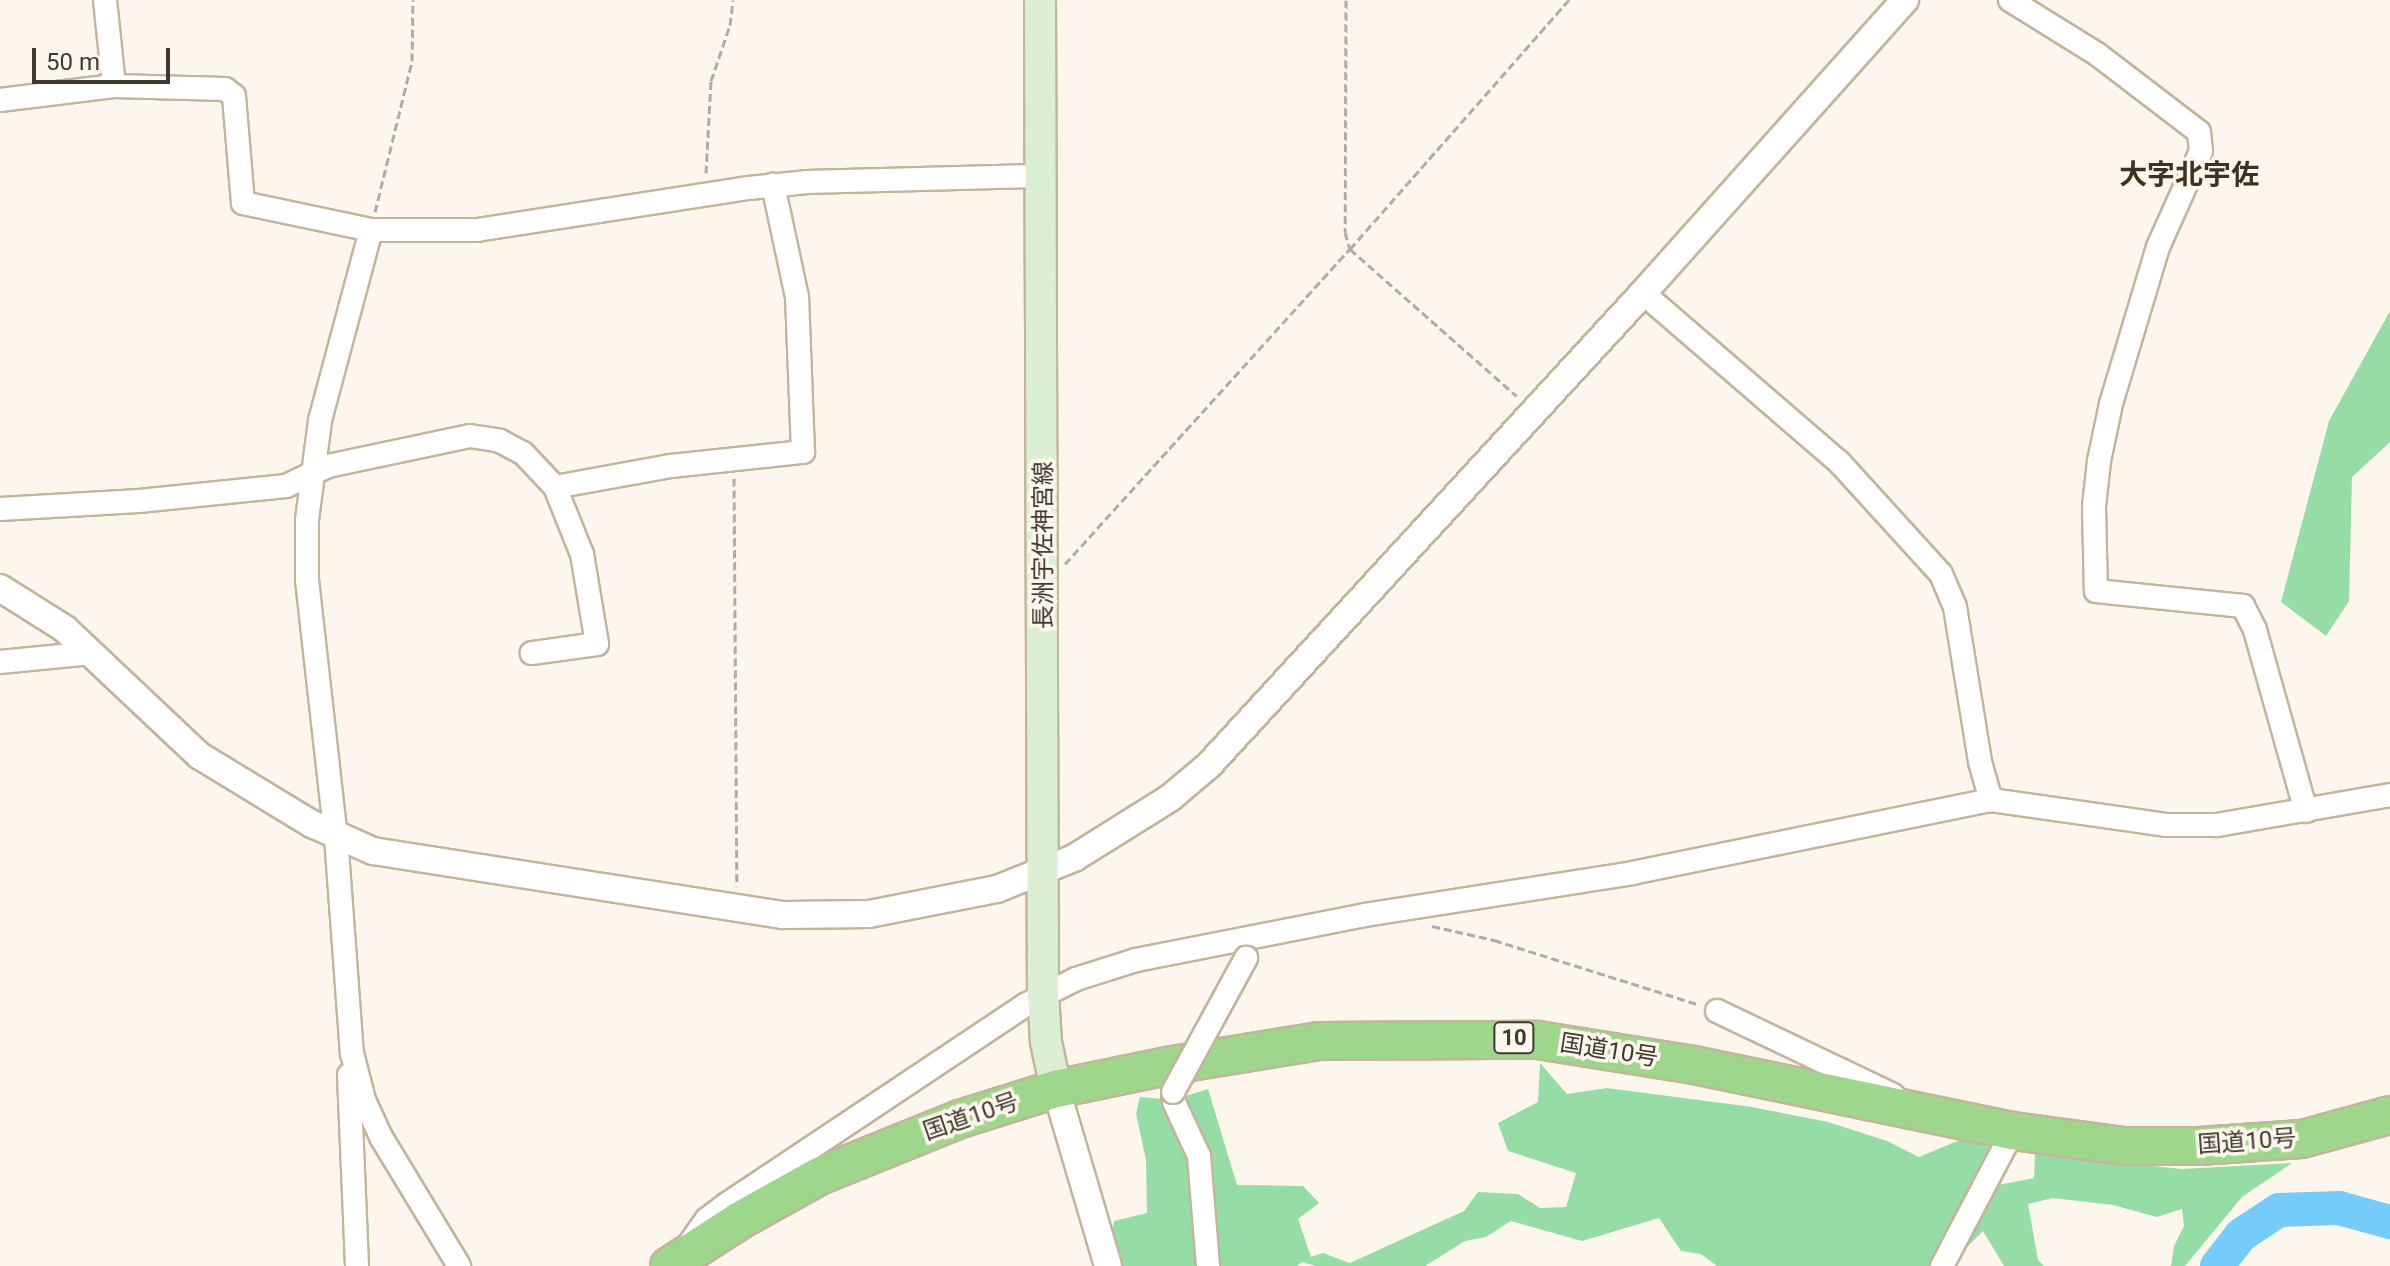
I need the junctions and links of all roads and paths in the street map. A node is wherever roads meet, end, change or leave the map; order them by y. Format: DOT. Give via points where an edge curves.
graph roads {
  1 [pos="105,0"];
  2 [pos="413,0"];
  3 [pos="733,0"];
  4 [pos="1040,0"];
  5 [pos="1346,0"];
  6 [pos="1569,0"];
  7 [pos="1905,0"];
  8 [pos="2010,0"];
  9 [pos="114,86"];
  10 [pos="0,100"];
  11 [pos="1042,176"];
  12 [pos="773,185"];
  13 [pos="706,194"];
  14 [pos="371,230"];
  15 [pos="1350,249"];
  16 [pos="1643,293"];
  17 [pos="1535,410"];
  18 [pos="734,461"];
  19 [pos="313,473"];
  20 [pos="555,487"];
  21 [pos="0,509"];
  22 [pos="1044,587"];
  23 [pos="0,588"];
  24 [pos="92,653"];
  25 [pos="532,653"];
  26 [pos="0,662"];
  27 [pos="2390,795"];
  28 [pos="1991,800"];
  29 [pos="2306,811"];
  30 [pos="336,837"];
  31 [pos="1045,872"];
  32 [pos="738,910"];
  33 [pos="1427,925"];
  34 [pos="1260,936"];
  35 [pos="1043,994"];
  36 [pos="1717,1011"];
  37 [pos="348,1022"];
  38 [pos="1056,1089"];
  39 [pos="1928,1111"];
  40 [pos="2390,1115"];
  41 [pos="2013,1131"];
  42 [pos="672,1264"];
  43 [pos="357,1266"];
  44 [pos="459,1266"];
  45 [pos="1108,1266"];
  46 [pos="1208,1266"];
  47 [pos="1942,1266"];
  1 -- 9 [label="street"];
  2 -- 14 [label="path" via="412,61"];
  3 -- 13 [label="path" via="711,81"];
  4 -- 11 [label="main road, 長洲宇佐神宮線"];
  5 -- 15 [label="path" via="1345,232"];
  6 -- 15 [label="path"];
  7 -- 16 [label="street"];
  8 -- 29 [label="street" via="2097,54 2199,132 2201,151 2158,247 2111,404 2094,506 2096,591 2243,606 2255,630"];
  9 -- 10 [label="street"];
  9 -- 14 [label="street" via="230,92 243,203"];
  11 -- 12 [label="street"];
  11 -- 22 [label="main road, 長洲宇佐神宮線"];
  12 -- 13 [label="street"];
  12 -- 18 [label="street" via="797,297 803,452"];
  13 -- 14 [label="street" via="477,230"];
  14 -- 19 [label="street" via="320,421"];
  15 -- 17 [label="path"];
  15 -- 22 [label="path"];
  16 -- 17 [label="street"];
  16 -- 28 [label="street" via="1839,462 1941,574 1955,607"];
  17 -- 31 [label="street" via="1209,765 1135,821"];
  18 -- 20 [label="street" via="671,466"];
  18 -- 32 [label="path"];
  19 -- 20 [label="street" via="470,436 500,441 523,453"];
  19 -- 21 [label="street" via="286,486"];
  19 -- 30 [label="street" via="307,580"];
  20 -- 25 [label="street" via="582,554 597,644"];
  22 -- 31 [label="main road, 長洲宇佐神宮線"];
  23 -- 24 [label="street"];
  24 -- 26 [label="street"];
  24 -- 30 [label="street" via="191,750"];
  27 -- 29 [label="street"];
  28 -- 29 [label="street" via="2167,825 2217,825"];
  28 -- 34 [label="street" via="1632,873"];
  30 -- 32 [label="street" via="406,858"];
  30 -- 37 [label="street"];
  31 -- 32 [label="street" via="997,889 869,914"];
  31 -- 35 [label="main road, 長洲宇佐神宮線"];
  33 -- 36 [label="path" via="1494,940"];
  34 -- 35 [label="street" via="1136,960"];
  34 -- 46 [label="street, bridge" via="1173,1092 1199,1156"];
  35 -- 38 [label="main road, 長洲宇佐神宮線"];
  35 -- 42 [label="street" via="727,1204 707,1219"];
  36 -- 39 [label="street"];
  37 -- 43 [label="street"];
  37 -- 44 [label="street" via="371,1115"];
  38 -- 39 [label="highway, 国道10号 / 10" via="1319,1041 1494,1038 1694,1065"];
  38 -- 42 [label="highway, 国道10号 / 10" via="960,1119 846,1164 775,1199"];
  38 -- 45 [label="street"];
  39 -- 41 [label="highway, 国道10号 / 10"];
  40 -- 41 [label="highway, 国道10号 / 10" via="2302,1139 2199,1146 2124,1146"];
  41 -- 47 [label="street"];
}
